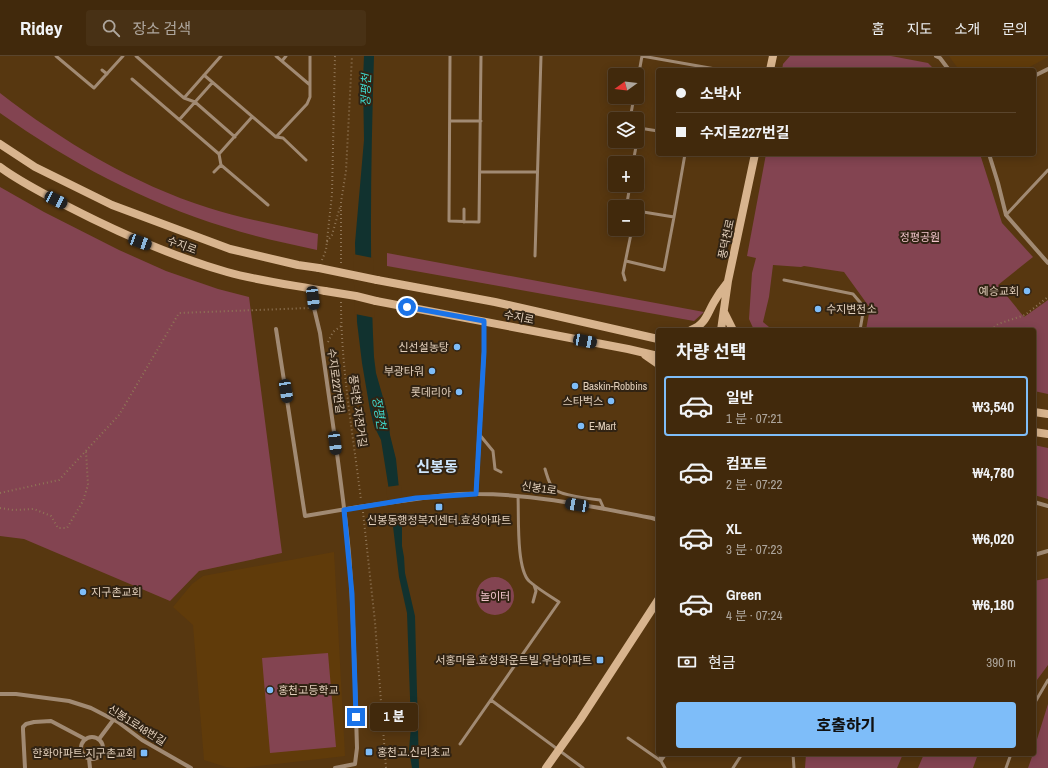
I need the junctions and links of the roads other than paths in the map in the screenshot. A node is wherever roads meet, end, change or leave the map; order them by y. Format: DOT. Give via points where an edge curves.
graph roads {
  1 [pos="56,56"];
  2 [pos="123,56"];
  3 [pos="136,56"];
  4 [pos="221,56"];
  5 [pos="276,56"];
  6 [pos="286,56"];
  7 [pos="310,56"];
  8 [pos="450,56"];
  9 [pos="481,56"];
  10 [pos="541,56"];
  11 [pos="773,56"];
  12 [pos="936,56"];
  13 [pos="282,61"];
  14 [pos="640,68"];
  15 [pos="696,68"];
  16 [pos="770,68"];
  17 [pos="948,68"];
  18 [pos="1048,69"];
  19 [pos="102,70"];
  20 [pos="107,74"];
  21 [pos="204,75"];
  22 [pos="1036,75"];
  23 [pos="132,79"];
  24 [pos="212,83"];
  25 [pos="310,85"];
  26 [pos="184,98"];
  27 [pos="195,102"];
  28 [pos="252,117"];
  29 [pos="179,120"];
  30 [pos="481,121"];
  31 [pos="450,122"];
  32 [pos="644,128"];
  33 [pos="656,131"];
  34 [pos="235,137"];
  35 [pos="276,138"];
  36 [pos="0,144"];
  37 [pos="219,154"];
  38 [pos="685,156"];
  39 [pos="755,156"];
  40 [pos="990,156"];
  41 [pos="306,160"];
  42 [pos="221,165"];
  43 [pos="0,167"];
  44 [pos="214,172"];
  45 [pos="480,172"];
  46 [pos="537,172"];
  47 [pos="1047,172"];
  48 [pos="268,205"];
  49 [pos="464,209"];
  50 [pos="644,212"];
  51 [pos="1006,215"];
  52 [pos="674,217"];
  53 [pos="464,222"];
  54 [pos="631,236"];
  55 [pos="535,256"];
  56 [pos="626,261"];
  57 [pos="1048,263"];
  58 [pos="625,280"];
  59 [pos="784,280"];
  60 [pos="728,281"];
  61 [pos="312,288"];
  62 [pos="724,312"];
  63 [pos="484,321"];
  64 [pos="697,328"];
  65 [pos="721,328"];
  66 [pos="731,328"];
  67 [pos="860,328"];
  68 [pos="276,329"];
  69 [pos="656,338"];
  70 [pos="641,352"];
  71 [pos="656,356"];
  72 [pos="656,363"];
  73 [pos="1036,412"];
  74 [pos="1048,414"];
  75 [pos="1036,432"];
  76 [pos="479,434"];
  77 [pos="1048,434"];
  78 [pos="545,469"];
  79 [pos="501,472"];
  80 [pos="476,494"];
  81 [pos="518,496"];
  82 [pos="1036,503"];
  83 [pos="1048,506"];
  84 [pos="604,509"];
  85 [pos="344,510"];
  86 [pos="656,520"];
  87 [pos="1048,551"];
  88 [pos="1036,554"];
  89 [pos="534,585"];
  90 [pos="533,602"];
  91 [pos="656,603"];
  92 [pos="1048,680"];
  93 [pos="0,694"];
  94 [pos="491,700"];
  95 [pos="1036,701"];
  96 [pos="114,720"];
  97 [pos="628,738"];
  98 [pos="85,739"];
  99 [pos="98,739"];
  100 [pos="460,744"];
  101 [pos="560,750"];
  102 [pos="660,756"];
  103 [pos="665,756"];
  104 [pos="741,756"];
  105 [pos="793,756"];
  106 [pos="1010,756"];
  107 [pos="89,759"];
  108 [pos="661,761"];
  109 [pos="26,768"];
  110 [pos="90,768"];
  111 [pos="191,768"];
  112 [pos="335,768"];
  113 [pos="546,768"];
  114 [pos="583,768"];
  115 [pos="666,768"];
  116 [pos="733,768"];
  117 [pos="794,768"];
  118 [pos="1006,768"];
  1 -- 20 [label="lane" via="94,88"];
  2 -- 20 [label="lane"];
  3 -- 26 [label="lane"];
  4 -- 21 [label="lane"];
  5 -- 13 [label="lane"];
  6 -- 13 [label="lane"];
  7 -- 25 [label="lane"];
  8 -- 31 [label="lane"];
  9 -- 30 [label="lane"];
  10 -- 46 [label="lane"];
  11 -- 16 [label="main road"];
  12 -- 17 [label="street"];
  13 -- 25 [label="lane"];
  14 -- 15 [label="lane" via="642,56"];
  18 -- 22 [label="street"];
  19 -- 20 [label="lane"];
  21 -- 24 [label="lane"];
  21 -- 26 [label="lane"];
  23 -- 29 [label="lane"];
  24 -- 27 [label="lane"];
  24 -- 28 [label="lane"];
  25 -- 35 [label="lane" via="310,97 306,104"];
  26 -- 27 [label="lane"];
  27 -- 29 [label="lane"];
  27 -- 34 [label="lane"];
  28 -- 34 [label="lane"];
  28 -- 35 [label="lane"];
  29 -- 37 [label="lane"];
  30 -- 31 [label="lane"];
  30 -- 45 [label="lane"];
  31 -- 53 [label="lane" via="449,222"];
  32 -- 33 [label="lane"];
  34 -- 37 [label="lane"];
  35 -- 41 [label="lane" via="283,138"];
  36 -- 69 [label="main road, 수지로, bridge" via="35,167 112,206 230,249 298,265 495,302"];
  37 -- 42 [label="lane"];
  38 -- 52 [label="lane"];
  39 -- 60 [label="main road, 풍덕천로"];
  40 -- 51 [label="street"];
  42 -- 44 [label="lane"];
  42 -- 48 [label="lane"];
  43 -- 61 [label="main road, 수지로" via="45,194 140,242 228,272"];
  45 -- 46 [label="lane"];
  45 -- 53 [label="lane" via="479,222"];
  46 -- 55 [label="lane"];
  47 -- 51 [label="lane"];
  49 -- 53 [label="lane"];
  50 -- 52 [label="lane"];
  51 -- 57 [label="street"];
  52 -- 56 [label="lane" via="664,270"];
  54 -- 56 [label="lane"];
  56 -- 58 [label="lane" via="623,273"];
  59 -- 67 [label="lane" via="853,294 864,307"];
  60 -- 62 [label="main road, 풍덕천로"];
  60 -- 64 [label="main road" via="706,319"];
  61 -- 63 [label="main road, 수지로, bridge"];
  61 -- 85 [label="street, 수지로227번길"];
  62 -- 65 [label="main road, 풍덕천로"];
  62 -- 66 [label="main road"];
  63 -- 70 [label="main road, 수지로"];
  63 -- 76 [label="street"];
  68 -- 85 [label="street" via="305,516"];
  70 -- 71 [label="main road, 수지로"];
  70 -- 72 [label="main road"];
  73 -- 74 [label="main road"];
  75 -- 77 [label="main road"];
  76 -- 79 [label="lane" via="493,451 495,469"];
  76 -- 80 [label="street"];
  78 -- 84 [label="lane" via="554,490 600,500"];
  80 -- 81 [label="street, 신봉1로"];
  80 -- 85 [label="street, 신봉1로, bridge" via="416,498"];
  81 -- 84 [label="street, 신봉1로"];
  81 -- 89 [label="lane" via="520,562 526,577"];
  82 -- 83 [label="street"];
  84 -- 86 [label="street, 신봉1로"];
  85 -- 112 [label="street, 수지로227번길" via="353,619 357,748 355,764"];
  87 -- 88 [label="street"];
  89 -- 90 [label="lane" via="536,591"];
  89 -- 94 [label="lane" via="559,602"];
  91 -- 101 [label="main road"];
  92 -- 95 [label="lane"];
  93 -- 96 [label="street, 신봉1로48번길" via="69,701 91,708"];
  94 -- 100 [label="lane"];
  94 -- 101 [label="lane"];
  96 -- 99 [label="street"];
  96 -- 111 [label="street, 신봉1로48번길" via="142,740"];
  97 -- 108 [label="lane"];
  98 -- 99 [label="street"];
  98 -- 107 [label="street" via="81,745 81,752"];
  98 -- 109 [label="street" via="51,720 26,724 23,730"];
  99 -- 107 [label="street" via="102,746 101,753 96,758"];
  101 -- 113 [label="main road"];
  101 -- 114 [label="lane"];
  102 -- 108 [label="lane"];
  103 -- 108 [label="lane"];
  104 -- 116 [label="lane"];
  105 -- 117 [label="lane"];
  106 -- 118 [label="lane"];
  107 -- 110 [label="street"];
  108 -- 115 [label="lane"];
}
